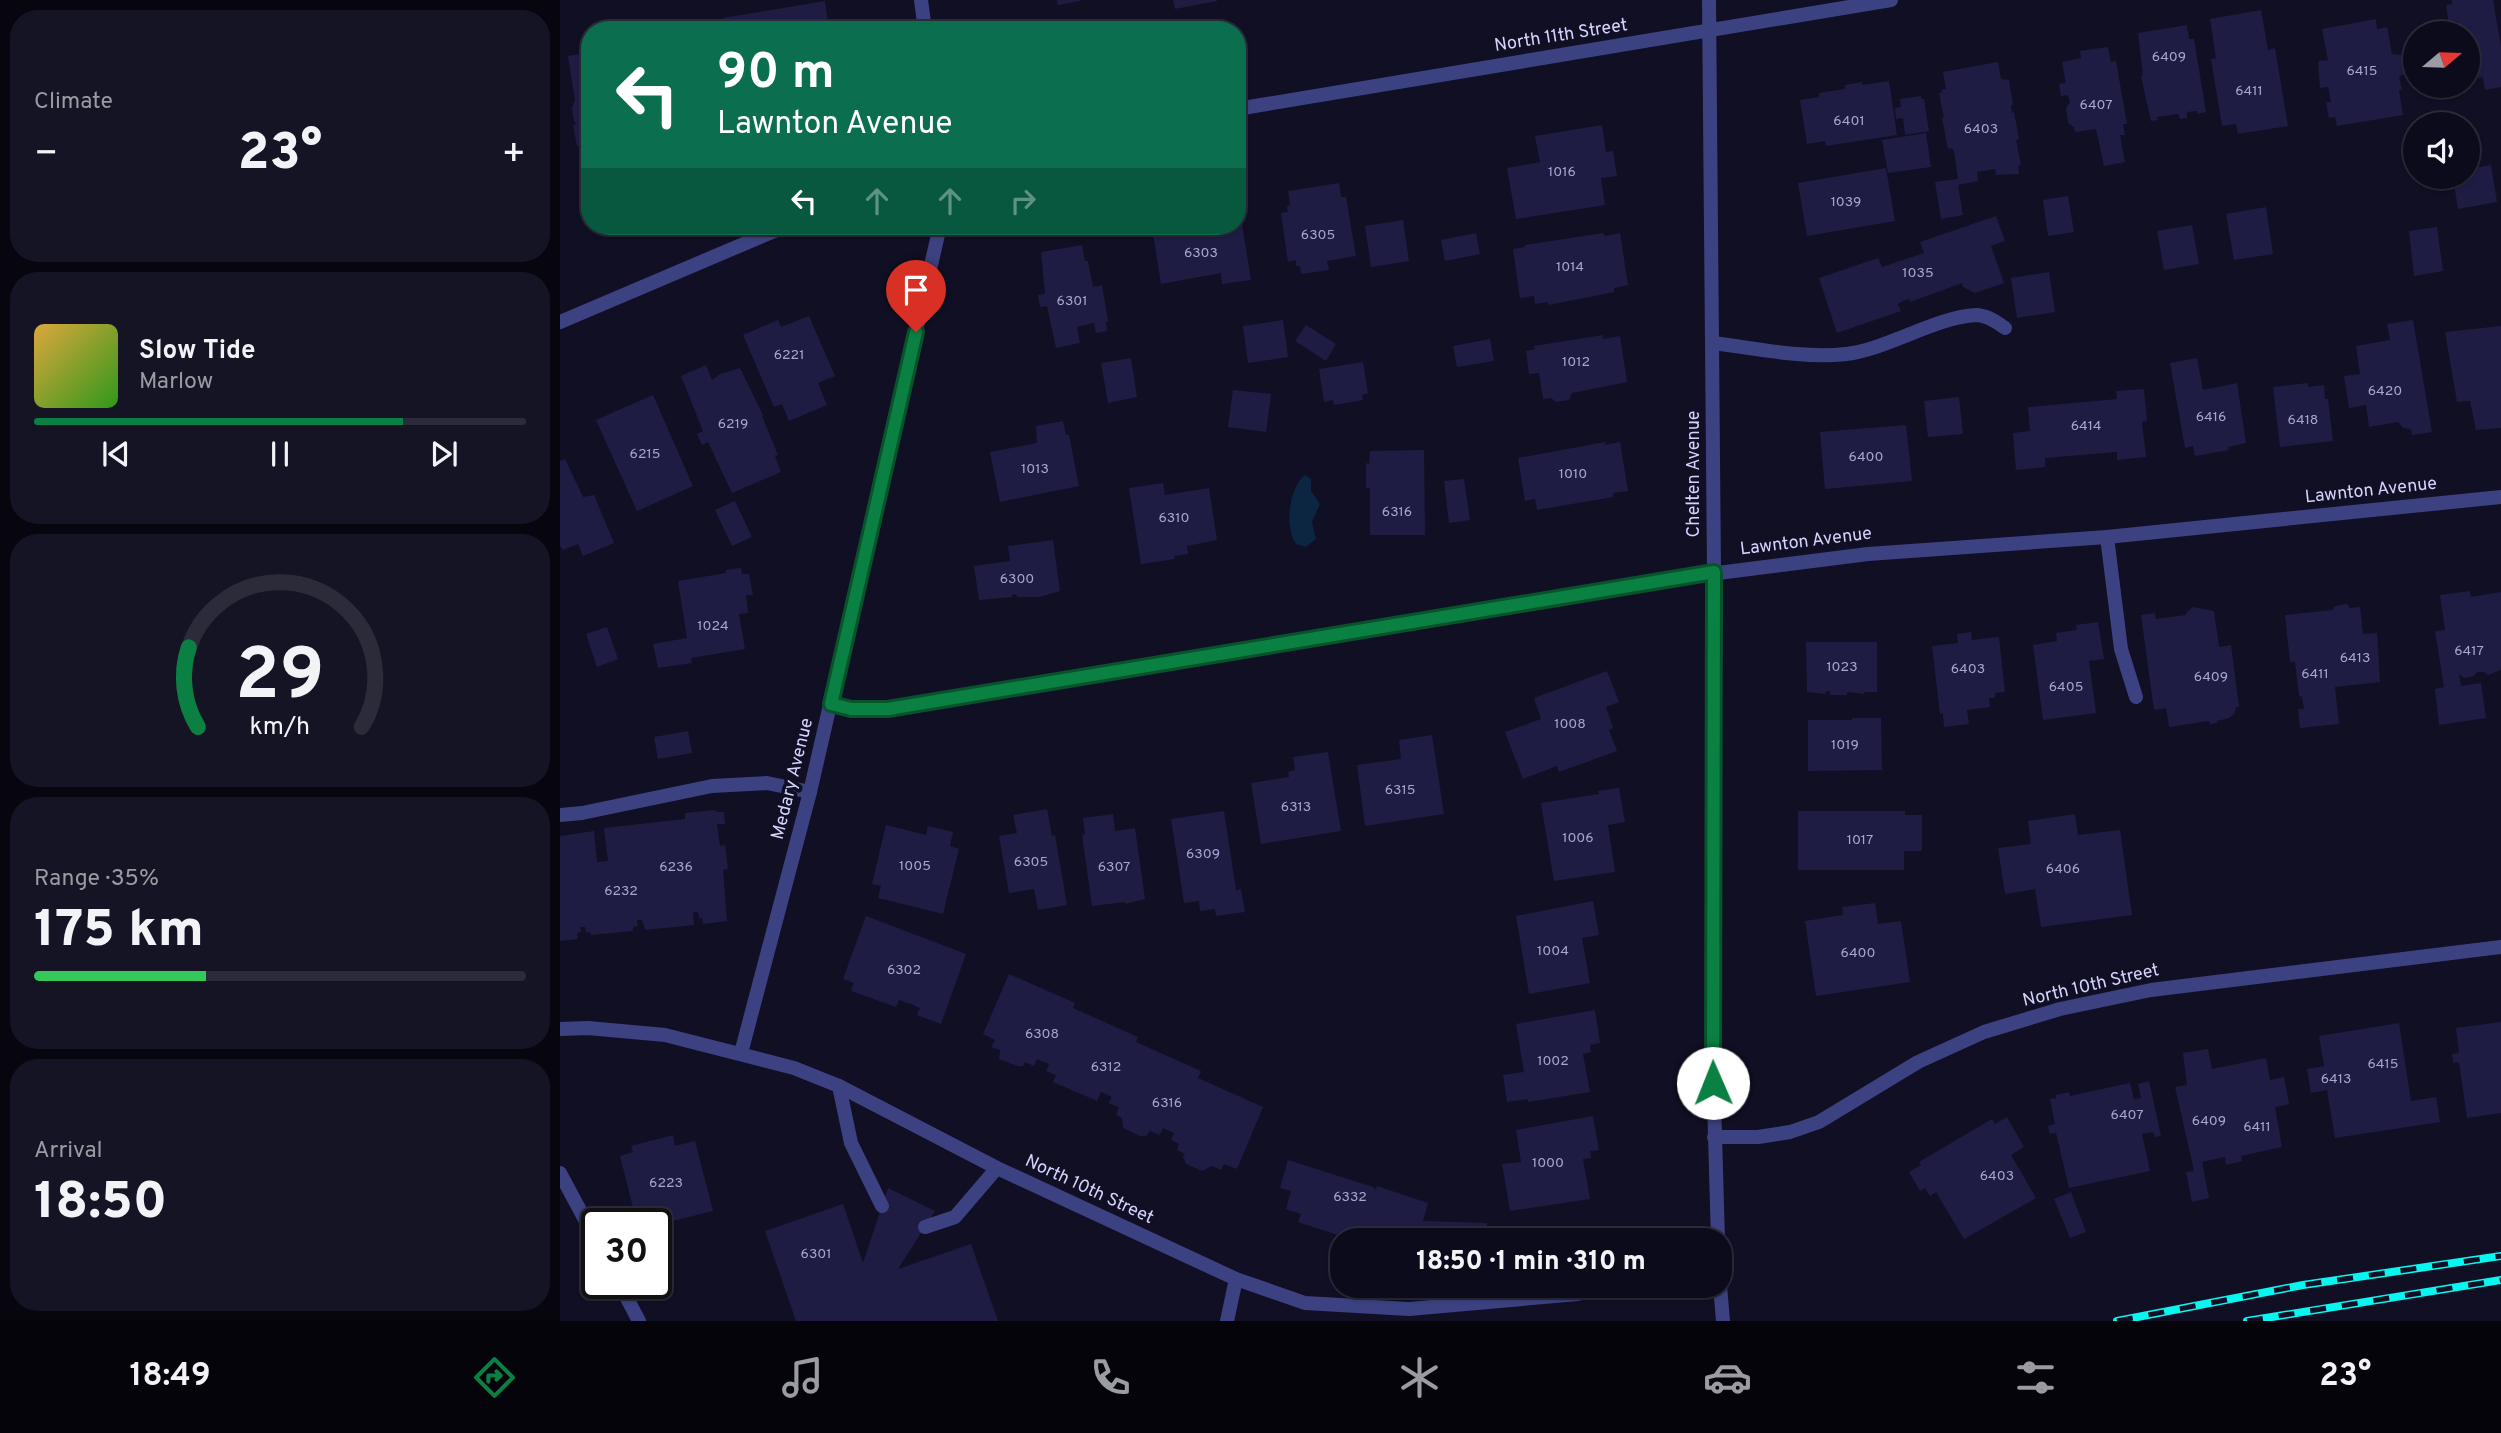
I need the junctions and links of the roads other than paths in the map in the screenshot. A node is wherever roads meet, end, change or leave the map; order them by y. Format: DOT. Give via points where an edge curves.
graph roads {
  1 [pos="921,0"];
  2 [pos="1709,0"];
  3 [pos="1891,0"];
  4 [pos="924,21"];
  5 [pos="1708,31"];
  6 [pos="1246,108"];
  7 [pos="765,235"];
  8 [pos="938,235"];
  9 [pos="560,322"];
  10 [pos="2005,328"];
  11 [pos="1712,343"];
  12 [pos="2501,497"];
  13 [pos="2107,537"];
  14 [pos="1714,572"];
  15 [pos="2136,697"];
  16 [pos="831,704"];
  17 [pos="810,792"];
  18 [pos="560,815"];
  19 [pos="2501,947"];
  20 [pos="560,1029"];
  21 [pos="741,1053"];
  22 [pos="839,1086"];
  23 [pos="1714,1137"];
  24 [pos="997,1168"];
  25 [pos="560,1173"];
  26 [pos="882,1206"];
  27 [pos="581,1212"];
  28 [pos="925,1227"];
  29 [pos="1718,1228"];
  30 [pos="1236,1279"];
  31 [pos="1531,1298"];
  32 [pos="1721,1298"];
  33 [pos="627,1299"];
  34 [pos="639,1321"];
  35 [pos="1227,1321"];
  36 [pos="1723,1321"];
  1 -- 4 [label="street"];
  2 -- 5 [label="street, Chelten Avenue"];
  3 -- 5 [label="street, North 11th Street"];
  5 -- 6 [label="street, North 11th Street"];
  5 -- 11 [label="street, Chelten Avenue"];
  7 -- 9 [label="street"];
  8 -- 16 [label="street, Medary Avenue"];
  10 -- 11 [label="street" via="1978,315 1847,354"];
  11 -- 14 [label="street, Chelten Avenue"];
  12 -- 13 [label="street, Lawnton Avenue"];
  13 -- 14 [label="street, Lawnton Avenue" via="1868,554"];
  13 -- 15 [label="street" via="2121,649"];
  14 -- 16 [label="street, Lawnton Avenue" via="888,709"];
  14 -- 23 [label="street, Chelten Avenue"];
  16 -- 17 [label="street, Medary Avenue"];
  17 -- 18 [label="street" via="767,783 712,786"];
  17 -- 21 [label="street, Medary Avenue"];
  19 -- 23 [label="street, North 10th Street" via="2151,990 2060,1009 1984,1032 1918,1062 1819,1122 1758,1137"];
  20 -- 21 [label="street, North 10th Street" via="665,1035"];
  21 -- 22 [label="street, North 10th Street"];
  22 -- 24 [label="street, North 10th Street"];
  22 -- 26 [label="street" via="850,1143"];
  23 -- 29 [label="street, Chelten Avenue"];
  24 -- 28 [label="street" via="955,1217"];
  24 -- 30 [label="street, North 10th Street"];
  25 -- 27 [label="street"];
  30 -- 31 [label="street, North 10th Street" via="1305,1303 1409,1309"];
  30 -- 35 [label="street"];
  32 -- 36 [label="street"];
  33 -- 34 [label="street"];
}
